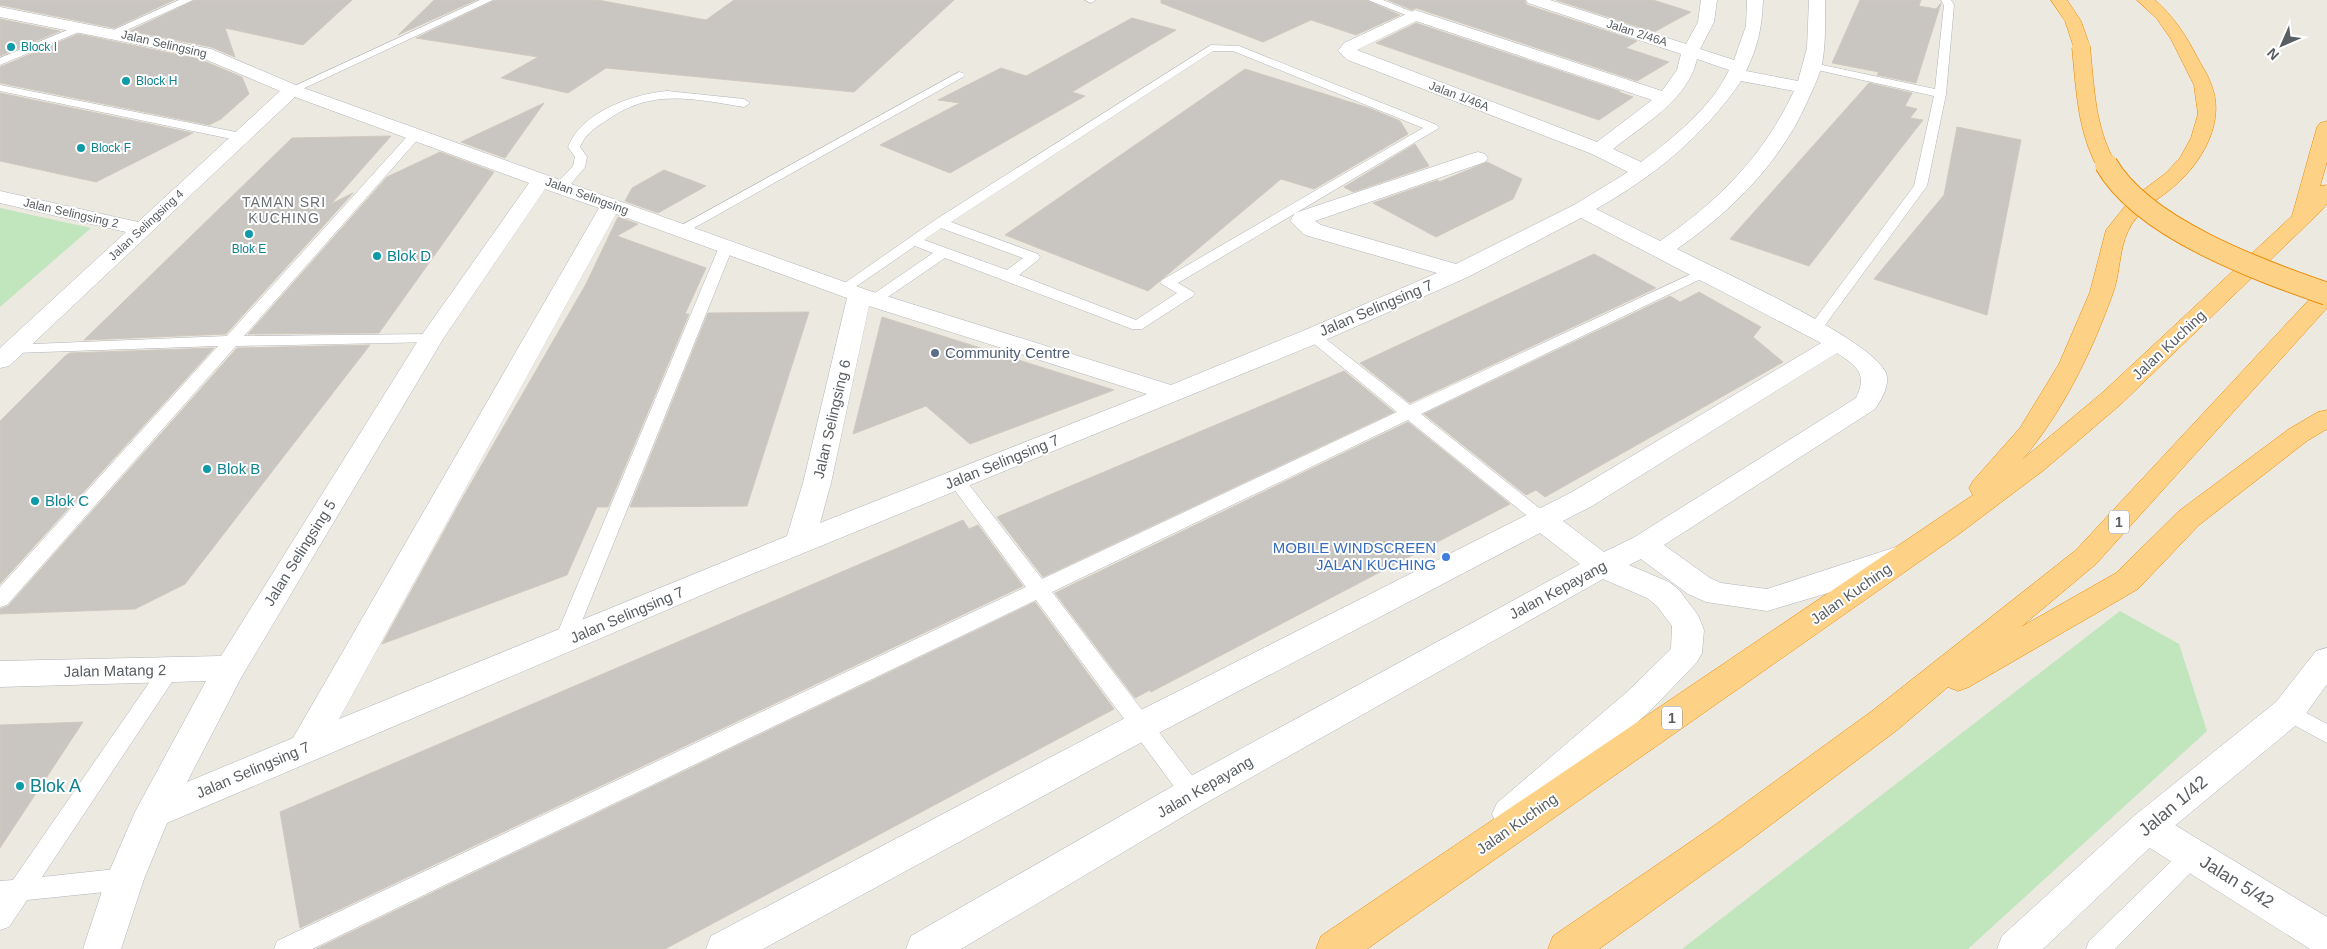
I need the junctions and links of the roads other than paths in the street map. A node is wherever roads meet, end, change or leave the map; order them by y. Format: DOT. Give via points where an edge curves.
graph roads {
  1 [pos="188,0"];
  2 [pos="488,0"];
  3 [pos="1373,0"];
  4 [pos="1534,0"];
  5 [pos="1709,0"];
  6 [pos="1755,0"];
  7 [pos="1817,0"];
  8 [pos="1946,0"];
  9 [pos="2059,0"];
  10 [pos="2146,0"];
  11 [pos="0,12"];
  12 [pos="1415,15"];
  13 [pos="82,27"];
  14 [pos="112,32"];
  15 [pos="1691,50"];
  16 [pos="0,62"];
  17 [pos="1813,66"];
  18 [pos="1738,71"];
  19 [pos="959,75"];
  20 [pos="0,88"];
  21 [pos="1804,88"];
  22 [pos="292,90"];
  23 [pos="1940,94"];
  24 [pos="1666,98"];
  25 [pos="744,104"];
  26 [pos="2327,127"];
  27 [pos="416,134"];
  28 [pos="241,137"];
  29 [pos="1599,150"];
  30 [pos="1478,158"];
  31 [pos="1643,170"];
  32 [pos="551,183"];
  33 [pos="2327,191"];
  34 [pos="0,197"];
  35 [pos="611,205"];
  36 [pos="1581,210"];
  37 [pos="2301,218"];
  38 [pos="940,223"];
  39 [pos="141,229"];
  40 [pos="680,230"];
  41 [pos="913,241"];
  42 [pos="2204,243"];
  43 [pos="726,247"];
  44 [pos="1662,249"];
  45 [pos="944,252"];
  46 [pos="1460,272"];
  47 [pos="1704,272"];
  48 [pos="1009,276"];
  49 [pos="2327,294"];
  50 [pos="859,295"];
  51 [pos="2327,304"];
  52 [pos="1312,335"];
  53 [pos="1826,336"];
  54 [pos="431,339"];
  55 [pos="229,341"];
  56 [pos="7,355"];
  57 [pos="1171,393"];
  58 [pos="1408,412"];
  59 [pos="2327,418"];
  60 [pos="957,481"];
  61 [pos="1542,519"];
  62 [pos="1949,527"];
  63 [pos="800,542"];
  64 [pos="1643,545"];
  65 [pos="1914,551"];
  66 [pos="1602,566"];
  67 [pos="1039,590"];
  68 [pos="0,600"];
  69 [pos="564,640"];
  70 [pos="2327,660"];
  71 [pos="230,668"];
  72 [pos="169,670"];
  73 [pos="0,674"];
  74 [pos="2288,712"];
  75 [pos="1884,721"];
  76 [pos="1141,726"];
  77 [pos="2327,734"];
  78 [pos="305,748"];
  79 [pos="1192,793"];
  80 [pos="153,812"];
  81 [pos="2147,826"];
  82 [pos="2193,855"];
  83 [pos="125,879"];
  84 [pos="1430,884"];
  85 [pos="10,891"];
  86 [pos="0,919"];
  87 [pos="2327,938"];
  88 [pos="102,949"];
  89 [pos="286,949"];
  90 [pos="725,949"];
  91 [pos="925,949"];
  92 [pos="1335,949"];
  93 [pos="1567,949"];
  94 [pos="2016,949"];
  95 [pos="2098,949"];
  1 -- 14 [label="lane"];
  2 -- 22 [label="lane"];
  3 -- 12 [label="lane"];
  4 -- 15 [label="street, Jalan 2/46A"];
  5 -- 15 [label="street" via="1706,22"];
  6 -- 18 [label="street, Jalan Selingsing 7" via="1756,20"];
  7 -- 17 [label="street"];
  8 -- 23 [label="lane" via="1949,5"];
  9 -- 42 [label="highway, bridge" via="2073,21 2078,39 2094,138 2104,162 2121,185 2144,205"];
  10 -- 62 [label="highway" via="2163,16 2179,39 2203,85 2207,114 2201,138 2178,172 2137,204 2117,230 2102,292 2072,364 2030,434"];
  11 -- 13 [label="street, Jalan Selingsing"];
  12 -- 24 [label="street"];
  12 -- 29 [label="street, Jalan 1/46A" via="1347,51"];
  13 -- 14 [label="street, Jalan Selingsing"];
  13 -- 16 [label="lane"];
  14 -- 22 [label="street, Jalan Selingsing" via="205,53"];
  15 -- 18 [label="street, Jalan 2/46A"];
  15 -- 24 [label="street" via="1686,70"];
  17 -- 21 [label="street"];
  17 -- 23 [label="lane"];
  18 -- 21 [label="street, Jalan 2/46A"];
  18 -- 31 [label="street, Jalan Selingsing 7" via="1724,94 1699,122"];
  19 -- 40 [label="lane"];
  20 -- 28 [label="lane"];
  21 -- 44 [label="street" via="1780,138 1741,185 1685,234"];
  22 -- 27 [label="street, Jalan Selingsing"];
  22 -- 28 [label="street, Jalan Selingsing 4"];
  23 -- 53 [label="lane" via="1920,186"];
  24 -- 29 [label="street"];
  25 -- 32 [label="lane" via="662,93 644,96 612,109 577,137 574,147 581,157 579,168"];
  26 -- 37 [label="highway"];
  27 -- 32 [label="street, Jalan Selingsing"];
  27 -- 55 [label="lane"];
  28 -- 39 [label="street, Jalan Selingsing 4"];
  29 -- 31 [label="street, Jalan 1/46A"];
  30 -- 46 [label="street" via="1301,221 1313,230"];
  31 -- 36 [label="street, Jalan Selingsing 7"];
  32 -- 35 [label="street, Jalan Selingsing"];
  32 -- 54 [label="street, Jalan Selingsing 5"];
  33 -- 37 [label="highway, Jalan Kuching / 1"];
  34 -- 39 [label="street, Jalan Selingsing 2"];
  35 -- 40 [label="street, Jalan Selingsing"];
  35 -- 78 [label="street"];
  36 -- 44 [label="street, Jalan Kepayang"];
  36 -- 46 [label="street, Jalan Selingsing 7"];
  37 -- 62 [label="highway, Jalan Kuching / 1" via="2111,399 2034,464"];
  38 -- 41 [label="lane"];
  38 -- 48 [label="lane" via="1033,257"];
  38 -- 48 [label="lane" via="1211,48 1235,48 1433,128 1167,283 1188,293 1137,326"];
  39 -- 56 [label="street, Jalan Selingsing 4"];
  40 -- 43 [label="street, Jalan Selingsing"];
  41 -- 45 [label="lane"];
  41 -- 50 [label="lane"];
  42 -- 49 [label="highway, bridge"];
  42 -- 51 [label="highway, bridge" via="2276,282"];
  43 -- 50 [label="street, Jalan Selingsing"];
  43 -- 69 [label="lane"];
  44 -- 47 [label="street, Jalan Kepayang"];
  45 -- 48 [label="lane"];
  45 -- 50 [label="lane"];
  46 -- 52 [label="street, Jalan Selingsing 7"];
  47 -- 53 [label="street, Jalan Kepayang"];
  47 -- 58 [label="lane"];
  49 -- 75 [label="highway, 1" via="2086,557"];
  50 -- 57 [label="street, Jalan Selingsing"];
  50 -- 63 [label="street, Jalan Selingsing 6" via="817,483"];
  52 -- 57 [label="street, Jalan Selingsing 7"];
  52 -- 58 [label="lane"];
  53 -- 61 [label="street" via="1582,499"];
  53 -- 64 [label="street, Jalan Kepayang" via="1872,372 1873,390 1866,403"];
  54 -- 55 [label="lane"];
  54 -- 71 [label="street, Jalan Selingsing 5"];
  55 -- 56 [label="lane"];
  55 -- 68 [label="lane"];
  57 -- 60 [label="street, Jalan Selingsing 7"];
  58 -- 61 [label="lane"];
  58 -- 67 [label="lane"];
  59 -- 75 [label="highway" via="2298,435 2189,518 2126,581"];
  60 -- 63 [label="street, Jalan Selingsing 7"];
  60 -- 67 [label="lane"];
  61 -- 66 [label="street"];
  61 -- 76 [label="street"];
  62 -- 65 [label="highway, Jalan Kuching / 1"];
  63 -- 69 [label="street, Jalan Selingsing 7"];
  64 -- 65 [label="street" via="1699,586 1717,594 1767,600"];
  64 -- 66 [label="street, Jalan Kepayang"];
  65 -- 84 [label="highway, Jalan Kuching / 1"];
  66 -- 79 [label="street, Jalan Kepayang"];
  66 -- 84 [label="street" via="1658,590 1668,598 1687,623 1686,653 1639,701"];
  67 -- 76 [label="lane"];
  67 -- 89 [label="lane"];
  69 -- 78 [label="street, Jalan Selingsing 7"];
  70 -- 74 [label="street, Jalan 1/42"];
  71 -- 72 [label="street, Jalan Matang 2"];
  71 -- 80 [label="street, Jalan Selingsing 5"];
  72 -- 73 [label="street, Jalan Matang 2"];
  72 -- 85 [label="lane"];
  74 -- 77 [label="lane"];
  74 -- 81 [label="street, Jalan 1/42"];
  75 -- 93 [label="highway, 1"];
  76 -- 79 [label="lane"];
  76 -- 90 [label="street"];
  78 -- 80 [label="street, Jalan Selingsing 7"];
  79 -- 91 [label="street, Jalan Kepayang"];
  80 -- 83 [label="street, Jalan Selingsing 5"];
  81 -- 82 [label="street, Jalan 5/42"];
  81 -- 94 [label="street, Jalan 1/42"];
  82 -- 87 [label="street, Jalan 5/42"];
  82 -- 95 [label="lane"];
  83 -- 85 [label="lane"];
  83 -- 88 [label="street, Jalan Selingsing 5"];
  84 -- 92 [label="highway, Jalan Kuching / 1"];
  85 -- 86 [label="lane"];
}
